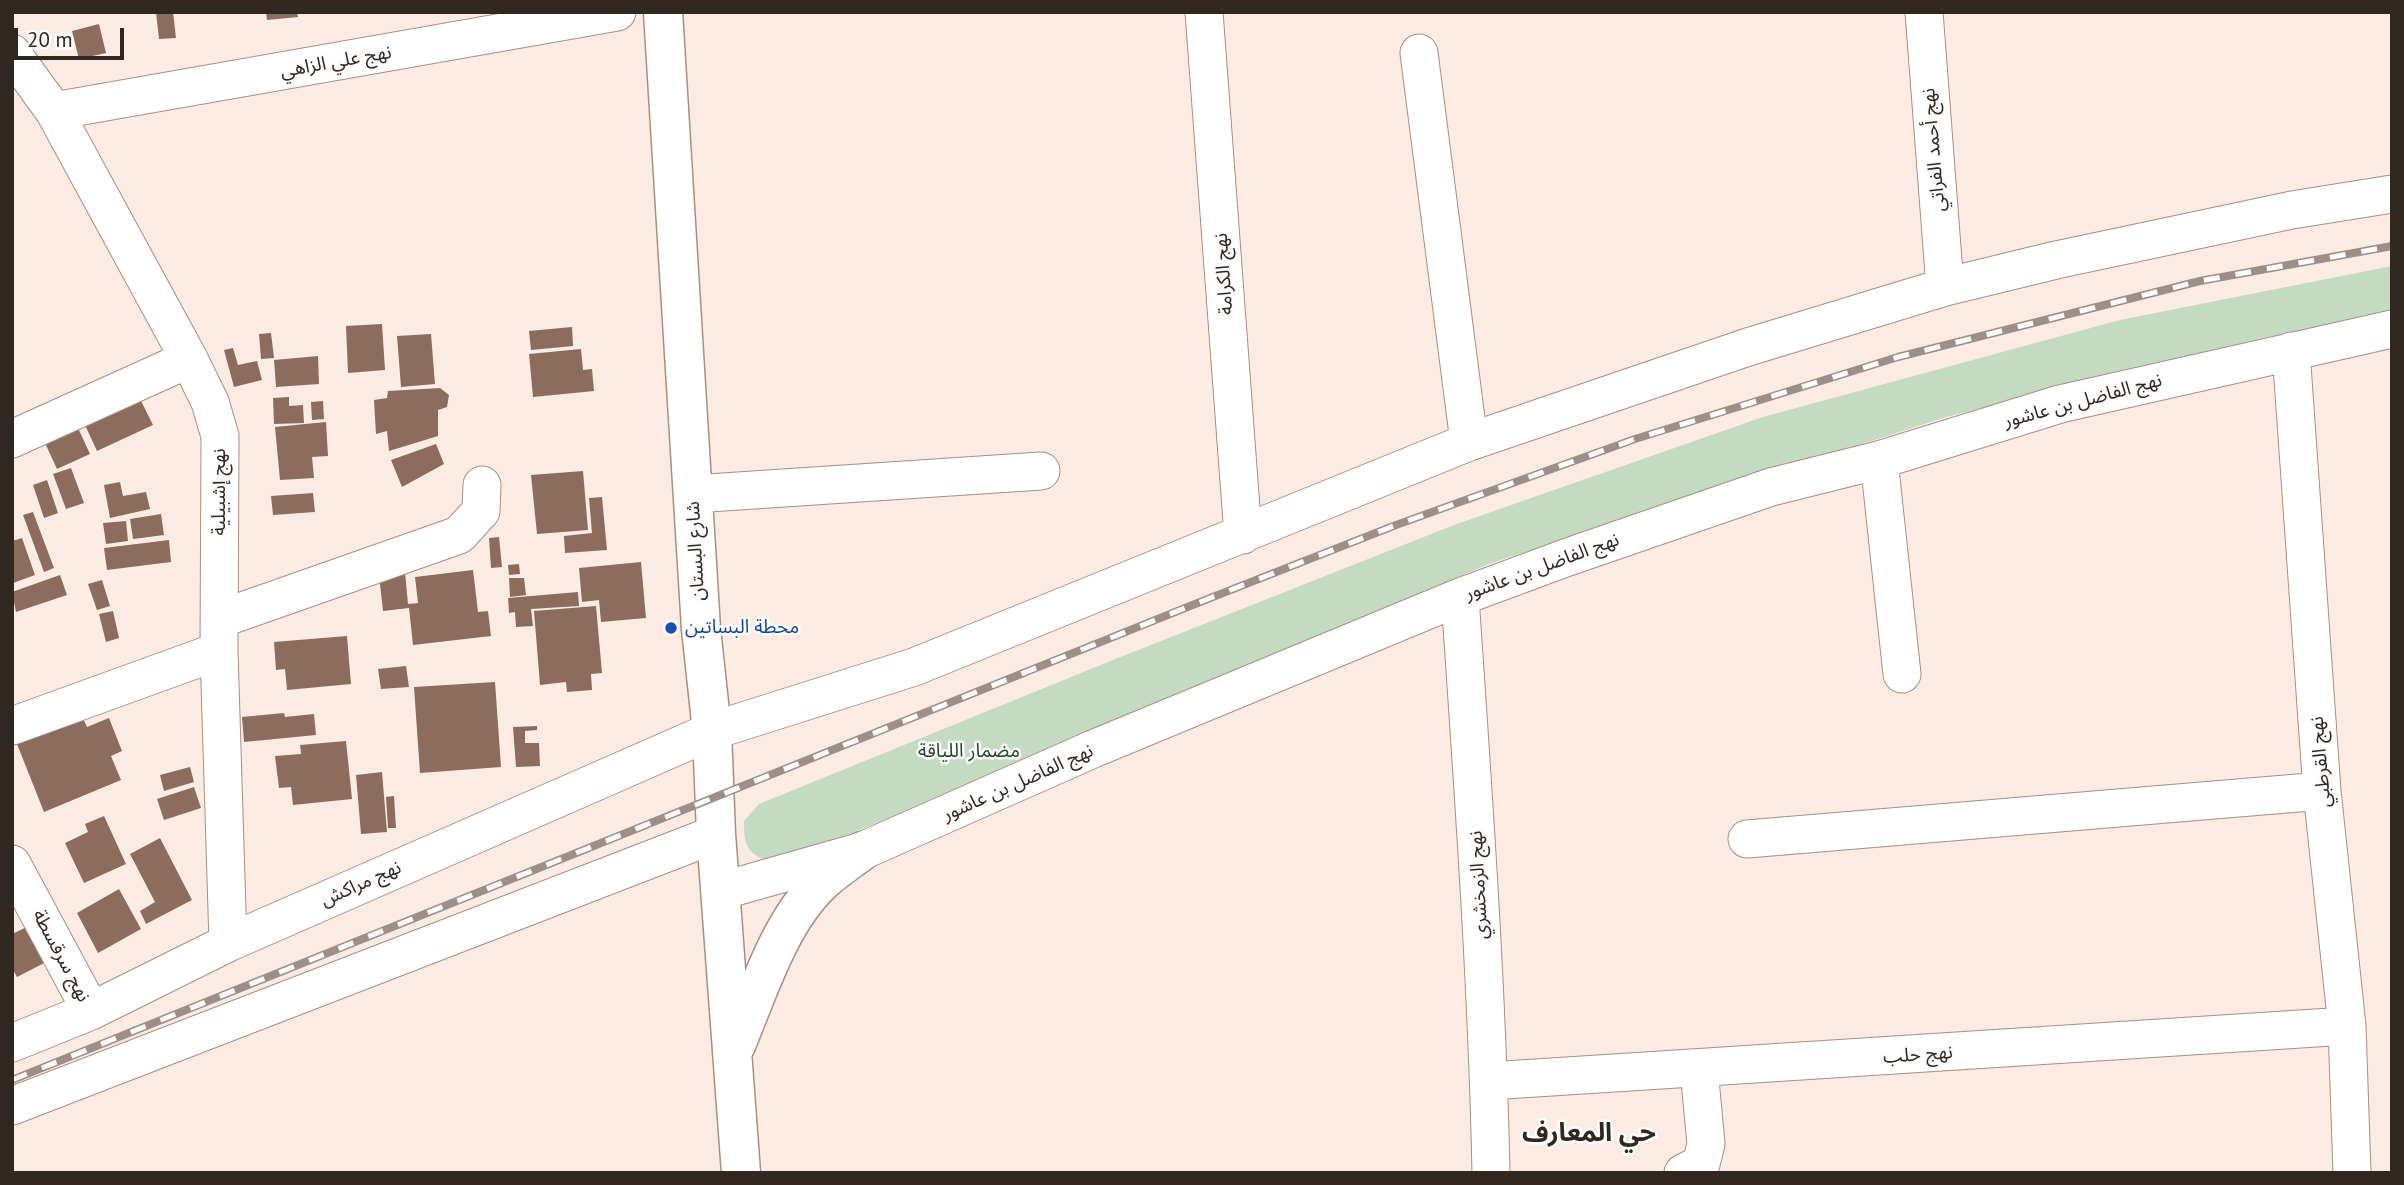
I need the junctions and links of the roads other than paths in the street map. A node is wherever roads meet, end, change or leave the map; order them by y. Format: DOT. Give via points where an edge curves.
graph roads {
  1 [pos="618,12"];
  2 [pos="663,12"];
  3 [pos="1204,12"];
  4 [pos="1924,12"];
  5 [pos="12,53"];
  6 [pos="1419,53"];
  7 [pos="54,111"];
  8 [pos="2392,194"];
  9 [pos="1945,287"];
  10 [pos="2392,329"];
  11 [pos="2291,351"];
  12 [pos="189,359"];
  13 [pos="12,439"];
  14 [pos="1469,442"];
  15 [pos="1879,460"];
  16 [pos="1041,471"];
  17 [pos="482,485"];
  18 [pos="693,494"];
  19 [pos="1244,535"];
  20 [pos="1460,597"];
  21 [pos="219,635"];
  22 [pos="1902,674"];
  23 [pos="12,726"];
  24 [pos="712,731"];
  25 [pos="2322,791"];
  26 [pos="716,834"];
  27 [pos="1747,839"];
  28 [pos="862,851"];
  29 [pos="12,864"];
  30 [pos="721,891"];
  31 [pos="228,943"];
  32 [pos="91,1012"];
  33 [pos="2347,1026"];
  34 [pos="12,1043"];
  35 [pos="732,1053"];
  36 [pos="1699,1069"];
  37 [pos="1489,1081"];
  38 [pos="12,1106"];
  39 [pos="741,1173"];
  40 [pos="1491,1173"];
  41 [pos="1683,1173"];
  42 [pos="2352,1173"];
  1 -- 7 [label="street, نهج علي الزاهي"];
  2 -- 18 [label="main road, شارع البستان"];
  3 -- 19 [label="street, نهج الكرامة"];
  4 -- 9 [label="street, نهج أحمد الفراتي"];
  5 -- 7 [label="street, نهج إشبيلية"];
  6 -- 14 [label="street"];
  7 -- 12 [label="street, نهج إشبيلية"];
  8 -- 9 [label="street, نهج مراكش" via="2292,209"];
  9 -- 14 [label="street, نهج مراكش" via="1748,347"];
  10 -- 11 [label="street, نهج الفاضل بن عاشور"];
  11 -- 15 [label="street, نهج الفاضل بن عاشور" via="2060,404"];
  11 -- 25 [label="street, نهج القرطبي"];
  12 -- 13 [label="street"];
  12 -- 21 [label="street, نهج إشبيلية" via="211,402 220,436"];
  14 -- 19 [label="street, نهج مراكش"];
  15 -- 20 [label="street, نهج الفاضل بن عاشور" via="1770,487"];
  15 -- 22 [label="street"];
  16 -- 18 [label="street"];
  17 -- 21 [label="street" via="481,511 459,535"];
  18 -- 24 [label="main road, شارع البستان"];
  19 -- 24 [label="street, نهج مراكش" via="914,667"];
  20 -- 28 [label="street, نهج الفاضل بن عاشور" via="1093,749"];
  20 -- 37 [label="street, نهج الزمخشري"];
  21 -- 23 [label="street"];
  21 -- 31 [label="street, نهج إشبيلية"];
  24 -- 26 [label="main road, شارع البستان"];
  24 -- 31 [label="street, نهج مراكش"];
  25 -- 27 [label="street"];
  25 -- 33 [label="street, نهج القرطبي"];
  26 -- 30 [label="main road, شارع البستان"];
  26 -- 38 [label="street"];
  28 -- 30 [label="street, نهج الفاضل بن عاشور"];
  28 -- 35 [label="main road" via="822,881 790,924"];
  29 -- 32 [label="street, نهج سرقسطة"];
  30 -- 35 [label="main road, شارع البستان"];
  31 -- 32 [label="street, نهج مراكش"];
  32 -- 34 [label="street, نهج مراكش"];
  33 -- 36 [label="street, نهج حلب"];
  33 -- 42 [label="street, نهج القرطبي"];
  35 -- 39 [label="main road, شارع البستان"];
  36 -- 37 [label="street, نهج حلب"];
  36 -- 41 [label="street" via="1706,1144 1701,1164"];
  37 -- 40 [label="street, نهج الزمخشري"];
}
